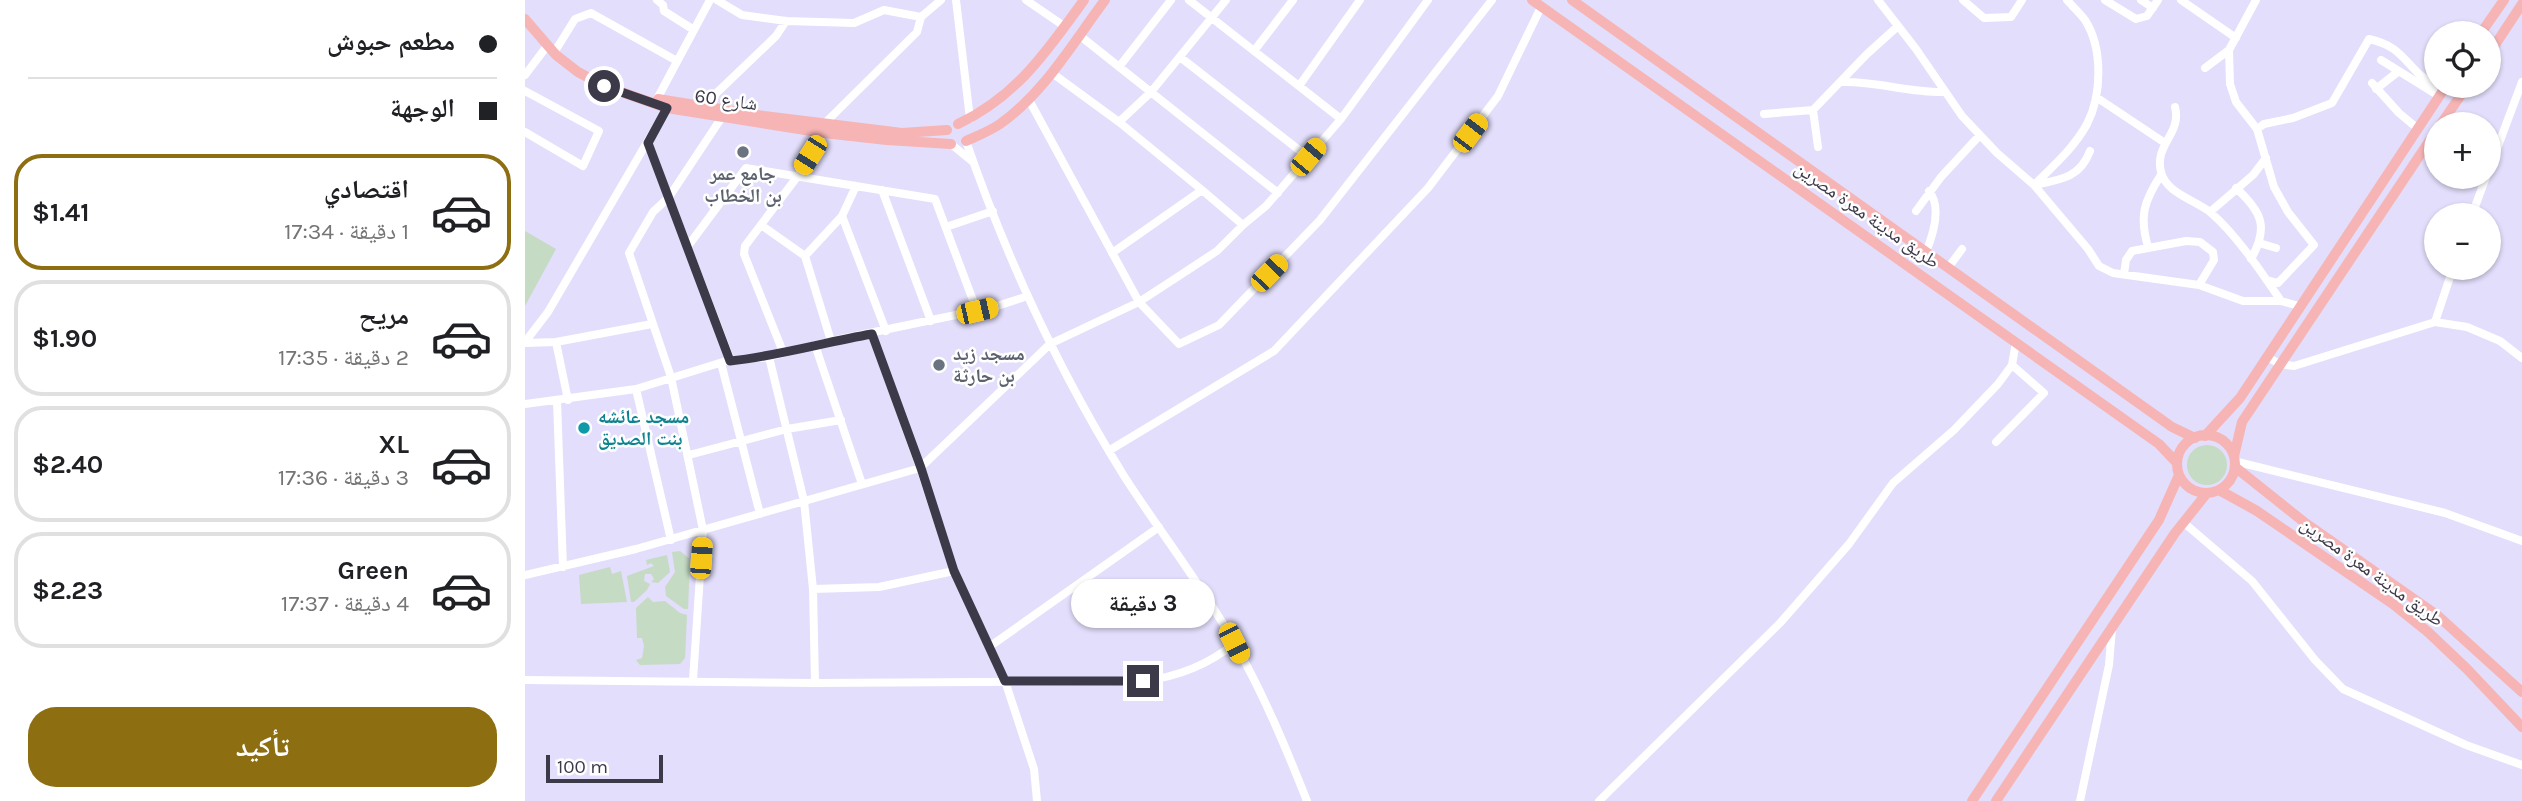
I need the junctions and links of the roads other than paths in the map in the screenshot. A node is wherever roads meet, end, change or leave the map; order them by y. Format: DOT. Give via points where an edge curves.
graph roads {
  1 [pos="657,0"];
  2 [pos="710,0"];
  3 [pos="717,0"];
  4 [pos="890,0"];
  5 [pos="941,0"];
  6 [pos="956,0"];
  7 [pos="1026,0"];
  8 [pos="1084,0"];
  9 [pos="1105,0"];
  10 [pos="1171,0"];
  11 [pos="1189,0"];
  12 [pos="1226,0"];
  13 [pos="1293,0"];
  14 [pos="1360,0"];
  15 [pos="1427,0"];
  16 [pos="1492,0"];
  17 [pos="1572,0"];
  18 [pos="1878,0"];
  19 [pos="1963,0"];
  20 [pos="2022,0"];
  21 [pos="2067,0"];
  22 [pos="2105,0"];
  23 [pos="2141,0"];
  24 [pos="2181,0"];
  25 [pos="2256,0"];
  26 [pos="2504,0"];
  27 [pos="1540,2"];
  28 [pos="2155,4"];
  29 [pos="2522,4"];
  30 [pos="525,10"];
  31 [pos="892,11"];
  32 [pos="921,17"];
  33 [pos="1212,18"];
  34 [pos="525,19"];
  35 [pos="786,21"];
  36 [pos="2489,21"];
  37 [pos="1065,26"];
  38 [pos="1898,26"];
  39 [pos="694,30"];
  40 [pos="1079,35"];
  41 [pos="2501,36"];
  42 [pos="2236,38"];
  43 [pos="552,47"];
  44 [pos="2229,50"];
  45 [pos="1254,51"];
  46 [pos="1181,57"];
  47 [pos="2381,60"];
  48 [pos="677,61"];
  49 [pos="1119,67"];
  50 [pos="2205,68"];
  51 [pos="2399,71"];
  52 [pos="1052,73"];
  53 [pos="525,75"];
  54 [pos="2424,77"];
  55 [pos="1842,82"];
  56 [pos="2424,82"];
  57 [pos="2522,82"];
  58 [pos="1299,86"];
  59 [pos="525,91"];
  60 [pos="1151,92"];
  61 [pos="1945,92"];
  62 [pos="2096,97"];
  63 [pos="2438,98"];
  64 [pos="657,99"];
  65 [pos="1029,100"];
  66 [pos="703,106"];
  67 [pos="2175,107"];
  68 [pos="667,108"];
  69 [pos="1814,110"];
  70 [pos="1764,114"];
  71 [pos="722,117"];
  72 [pos="969,118"];
  73 [pos="1341,118"];
  74 [pos="1119,122"];
  75 [pos="958,124"];
  76 [pos="824,128"];
  77 [pos="2417,128"];
  78 [pos="2257,129"];
  79 [pos="947,130"];
  80 [pos="525,132"];
  81 [pos="1980,135"];
  82 [pos="2501,138"];
  83 [pos="966,141"];
  84 [pos="648,143"];
  85 [pos="2165,143"];
  86 [pos="951,144"];
  87 [pos="1818,147"];
  88 [pos="2424,149"];
  89 [pos="2090,150"];
  90 [pos="1308,157"];
  91 [pos="2266,158"];
  92 [pos="974,163"];
  93 [pos="2161,175"];
  94 [pos="797,177"];
  95 [pos="856,186"];
  96 [pos="2034,186"];
  97 [pos="2236,188"];
  98 [pos="882,190"];
  99 [pos="1202,190"];
  100 [pos="1930,191"];
  101 [pos="1278,193"];
  102 [pos="669,197"];
  103 [pos="993,211"];
  104 [pos="1916,211"];
  105 [pos="2210,212"];
  106 [pos="842,216"];
  107 [pos="761,225"];
  108 [pos="1243,225"];
  109 [pos="946,227"];
  110 [pos="2259,243"];
  111 [pos="688,246"];
  112 [pos="2148,247"];
  113 [pos="2276,248"];
  114 [pos="1962,249"];
  115 [pos="1926,252"];
  116 [pos="1112,253"];
  117 [pos="805,256"];
  118 [pos="2251,259"];
  119 [pos="1948,268"];
  120 [pos="2124,274"];
  121 [pos="2267,280"];
  122 [pos="2449,280"];
  123 [pos="2199,285"];
  124 [pos="1028,296"];
  125 [pos="2281,301"];
  126 [pos="1139,302"];
  127 [pos="2299,306"];
  128 [pos="977,311"];
  129 [pos="931,321"];
  130 [pos="2435,322"];
  131 [pos="652,324"];
  132 [pos="886,331"];
  133 [pos="872,334"];
  134 [pos="831,341"];
  135 [pos="525,342"];
  136 [pos="556,342"];
  137 [pos="2016,342"];
  138 [pos="1050,344"];
  139 [pos="815,345"];
  140 [pos="783,352"];
  141 [pos="769,357"];
  142 [pos="2267,357"];
  143 [pos="2522,358"];
  144 [pos="726,362"];
  145 [pos="2280,364"];
  146 [pos="2012,365"];
  147 [pos="671,377"];
  148 [pos="636,389"];
  149 [pos="568,400"];
  150 [pos="557,401"];
  151 [pos="525,404"];
  152 [pos="841,420"];
  153 [pos="787,429"];
  154 [pos="2200,437"];
  155 [pos="740,441"];
  156 [pos="1996,442"];
  157 [pos="1109,450"];
  158 [pos="688,455"];
  159 [pos="2234,461"];
  160 [pos="921,468"];
  161 [pos="2178,469"];
  162 [pos="862,485"];
  163 [pos="2213,492"];
  164 [pos="804,501"];
  165 [pos="760,514"];
  166 [pos="2183,522"];
  167 [pos="1159,527"];
  168 [pos="703,530"];
  169 [pos="671,540"];
  170 [pos="2522,541"];
  171 [pos="563,566"];
  172 [pos="954,571"];
  173 [pos="525,575"];
  174 [pos="813,589"];
  175 [pos="2112,625"];
  176 [pos="1234,643"];
  177 [pos="989,647"];
  178 [pos="525,680"];
  179 [pos="693,680"];
  180 [pos="1005,681"];
  181 [pos="815,683"];
  182 [pos="2522,692"];
  183 [pos="2522,727"];
  184 [pos="2522,765"];
  185 [pos="1037,801"];
  186 [pos="1307,801"];
  187 [pos="1599,801"];
  188 [pos="1972,801"];
  189 [pos="1996,801"];
  190 [pos="2080,801"];
  1 -- 39 [label="street" via="664,11"];
  2 -- 39 [label="street"];
  3 -- 35 [label="street" via="742,15"];
  4 -- 31 [label="street"];
  5 -- 32 [label="street"];
  6 -- 72 [label="street"];
  7 -- 37 [label="street"];
  8 -- 37 [label="main road"];
  9 -- 40 [label="main road"];
  10 -- 49 [label="street"];
  11 -- 33 [label="street"];
  12 -- 33 [label="street"];
  13 -- 45 [label="street"];
  14 -- 58 [label="street"];
  15 -- 73 [label="street"];
  16 -- 126 [label="street" via="1320,220 1219,325 1179,344"];
  17 -- 115 [label="main road, طريق مدينة معرة مصرين"];
  18 -- 38 [label="street"];
  19 -- 20 [label="street" via="1984,18 2011,17"];
  21 -- 62 [label="street" via="2085,20 2097,51"];
  22 -- 28 [label="street" via="2136,19 2147,16"];
  23 -- 28 [label="street"];
  24 -- 42 [label="street"];
  25 -- 42 [label="street"];
  26 -- 36 [label="main road"];
  27 -- 137 [label="main road, طريق مدينة معرة مصرين"];
  27 -- 157 [label="street" via="1498,96 1428,188 1274,351"];
  29 -- 41 [label="main road"];
  30 -- 43 [label="main road, شارع 60"];
  31 -- 32 [label="street"];
  31 -- 35 [label="street" via="884,9 854,23"];
  32 -- 76 [label="street" via="917,32"];
  33 -- 45 [label="street"];
  33 -- 46 [label="street"];
  34 -- 43 [label="main road, شارع 60"];
  35 -- 66 [label="street"];
  37 -- 72 [label="main road" via="1035,66 1000,100"];
  38 -- 55 [label="street"];
  38 -- 61 [label="street"];
  39 -- 48 [label="street"];
  40 -- 49 [label="street"];
  40 -- 52 [label="main road"];
  42 -- 44 [label="street"];
  43 -- 48 [label="street" via="575,19 591,13"];
  43 -- 53 [label="street"];
  43 -- 64 [label="main road, شارع 60" via="592,72"];
  43 -- 68 [label="main road, شارع 60" via="578,72 604,86"];
  44 -- 50 [label="street"];
  44 -- 78 [label="street" via="2236,102"];
  45 -- 58 [label="street"];
  46 -- 60 [label="street"];
  46 -- 90 [label="street"];
  47 -- 51 [label="street"];
  48 -- 64 [label="street"];
  49 -- 60 [label="street"];
  51 -- 56 [label="street"];
  51 -- 77 [label="street" via="2374,86"];
  52 -- 65 [label="main road"];
  52 -- 74 [label="street"];
  54 -- 78 [label="street" via="2387,43 2369,39 2332,103"];
  55 -- 61 [label="street"];
  55 -- 69 [label="street"];
  57 -- 82 [label="street"];
  58 -- 73 [label="street"];
  59 -- 80 [label="street" via="599,131 583,166"];
  60 -- 74 [label="street"];
  60 -- 101 [label="street"];
  61 -- 81 [label="street"];
  62 -- 85 [label="street"];
  62 -- 96 [label="street" via="2086,125 2069,150"];
  63 -- 77 [label="main road"];
  64 -- 66 [label="main road, شارع 60"];
  65 -- 83 [label="main road" via="997,126"];
  65 -- 116 [label="street"];
  66 -- 76 [label="main road, شارع 60"];
  67 -- 85 [label="street" via="2177,122"];
  68 -- 71 [label="main road, شارع 60"];
  68 -- 84 [label="street"];
  69 -- 70 [label="street"];
  69 -- 87 [label="street"];
  71 -- 76 [label="main road, شارع 60"];
  71 -- 102 [label="street"];
  72 -- 75 [label="main road"];
  73 -- 90 [label="street"];
  74 -- 99 [label="street"];
  75 -- 79 [label="main road"];
  75 -- 83 [label="main road" via="968,132"];
  76 -- 79 [label="main road, شارع 60" via="902,133"];
  76 -- 86 [label="main road, شارع 60" via="887,140"];
  76 -- 94 [label="street"];
  77 -- 127 [label="main road"];
  78 -- 91 [label="street"];
  79 -- 86 [label="main road"];
  81 -- 96 [label="street"];
  81 -- 100 [label="street"];
  83 -- 86 [label="main road" via="959,146"];
  83 -- 92 [label="street"];
  84 -- 102 [label="street"];
  84 -- 135 [label="street" via="548,312"];
  85 -- 93 [label="street" via="2159,155"];
  86 -- 92 [label="street"];
  88 -- 145 [label="main road"];
  89 -- 96 [label="street" via="2073,175"];
  90 -- 101 [label="street"];
  91 -- 97 [label="street"];
  91 -- 121 [label="street" via="2288,212 2314,245 2278,283"];
  92 -- 103 [label="street"];
  93 -- 105 [label="street" via="2174,190"];
  93 -- 112 [label="street" via="2144,210"];
  94 -- 95 [label="street"];
  94 -- 107 [label="street"];
  94 -- 111 [label="street" via="746,169"];
  95 -- 98 [label="street"];
  95 -- 106 [label="street"];
  96 -- 120 [label="street" via="2099,266"];
  97 -- 105 [label="street"];
  97 -- 110 [label="street" via="2257,209"];
  98 -- 109 [label="street" via="935,199"];
  98 -- 129 [label="street"];
  99 -- 108 [label="street"];
  99 -- 116 [label="street"];
  100 -- 104 [label="street"];
  100 -- 115 [label="street" via="1935,228"];
  101 -- 108 [label="street"];
  102 -- 111 [label="street"];
  102 -- 131 [label="street" via="653,212 629,253"];
  103 -- 109 [label="street"];
  103 -- 124 [label="street"];
  105 -- 118 [label="street"];
  106 -- 117 [label="street"];
  106 -- 132 [label="street"];
  107 -- 117 [label="street"];
  107 -- 140 [label="street" via="744,254"];
  108 -- 126 [label="street" via="1217,251"];
  109 -- 128 [label="street"];
  110 -- 113 [label="street"];
  110 -- 118 [label="street"];
  111 -- 144 [label="street"];
  112 -- 120 [label="street" via="2132,251"];
  112 -- 123 [label="street" via="2200,242 2213,252 2214,260"];
  114 -- 119 [label="street"];
  115 -- 119 [label="main road, طريق مدينة معرة مصرين"];
  116 -- 126 [label="street"];
  117 -- 134 [label="street"];
  118 -- 121 [label="street"];
  119 -- 154 [label="main road, طريق مدينة معرة مصرين" via="2172,427"];
  120 -- 123 [label="street"];
  121 -- 125 [label="street"];
  122 -- 130 [label="street"];
  123 -- 125 [label="street" via="2243,301"];
  124 -- 128 [label="street"];
  124 -- 138 [label="street"];
  125 -- 127 [label="street"];
  126 -- 138 [label="street"];
  127 -- 142 [label="main road"];
  128 -- 129 [label="street"];
  129 -- 132 [label="street"];
  130 -- 143 [label="street" via="2467,327 2500,341"];
  130 -- 145 [label="street" via="2299,365"];
  131 -- 136 [label="street"];
  131 -- 147 [label="street"];
  132 -- 133 [label="street"];
  133 -- 134 [label="street"];
  133 -- 160 [label="street"];
  134 -- 139 [label="street"];
  135 -- 136 [label="street"];
  136 -- 149 [label="street"];
  137 -- 146 [label="street"];
  137 -- 161 [label="main road, طريق مدينة معرة مصرين" via="2159,444"];
  138 -- 157 [label="street"];
  138 -- 160 [label="street"];
  139 -- 140 [label="street"];
  139 -- 152 [label="street"];
  140 -- 141 [label="street"];
  141 -- 144 [label="street"];
  141 -- 153 [label="street"];
  142 -- 145 [label="street"];
  142 -- 154 [label="main road" via="2240,398"];
  144 -- 147 [label="street"];
  144 -- 155 [label="street"];
  145 -- 159 [label="main road" via="2242,422"];
  146 -- 156 [label="street" via="2044,393"];
  146 -- 187 [label="street" via="1954,430 1893,483 1850,544 1780,623"];
  147 -- 148 [label="street"];
  147 -- 158 [label="street"];
  148 -- 149 [label="street"];
  148 -- 169 [label="street"];
  149 -- 150 [label="street"];
  150 -- 151 [label="street"];
  150 -- 171 [label="street"];
  152 -- 153 [label="street"];
  152 -- 162 [label="street"];
  153 -- 155 [label="street"];
  153 -- 164 [label="street"];
  154 -- 159 [label="main road" via="2224,442"];
  154 -- 161 [label="main road" via="2182,448"];
  155 -- 158 [label="street"];
  155 -- 165 [label="street"];
  157 -- 167 [label="street"];
  158 -- 168 [label="street"];
  159 -- 163 [label="main road" via="2230,480"];
  159 -- 170 [label="street" via="2445,513"];
  159 -- 182 [label="main road, طريق مدينة معرة مصرين" via="2304,522 2437,615"];
  160 -- 162 [label="street"];
  160 -- 172 [label="street"];
  161 -- 163 [label="main road" via="2190,489"];
  161 -- 188 [label="main road" via="2159,520"];
  162 -- 164 [label="street"];
  163 -- 166 [label="main road"];
  163 -- 183 [label="main road, طريق مدينة معرة مصرين" via="2257,511 2393,604 2467,669"];
  164 -- 165 [label="street"];
  164 -- 174 [label="street"];
  165 -- 168 [label="street"];
  166 -- 175 [label="main road"];
  166 -- 184 [label="street" via="2252,581 2343,689 2486,754"];
  167 -- 176 [label="street"];
  167 -- 177 [label="street"];
  168 -- 169 [label="street"];
  168 -- 179 [label="street"];
  169 -- 171 [label="street"];
  171 -- 173 [label="street"];
  172 -- 174 [label="street" via="879,587"];
  172 -- 177 [label="street"];
  174 -- 181 [label="street"];
  175 -- 189 [label="main road"];
  175 -- 190 [label="street" via="2109,665"];
  176 -- 180 [label="street" via="1204,664 1156,679"];
  176 -- 186 [label="street" via="1268,708"];
  177 -- 180 [label="street"];
  178 -- 179 [label="street"];
  179 -- 181 [label="street"];
  180 -- 181 [label="street"];
  180 -- 185 [label="street" via="1034,769"];
}
